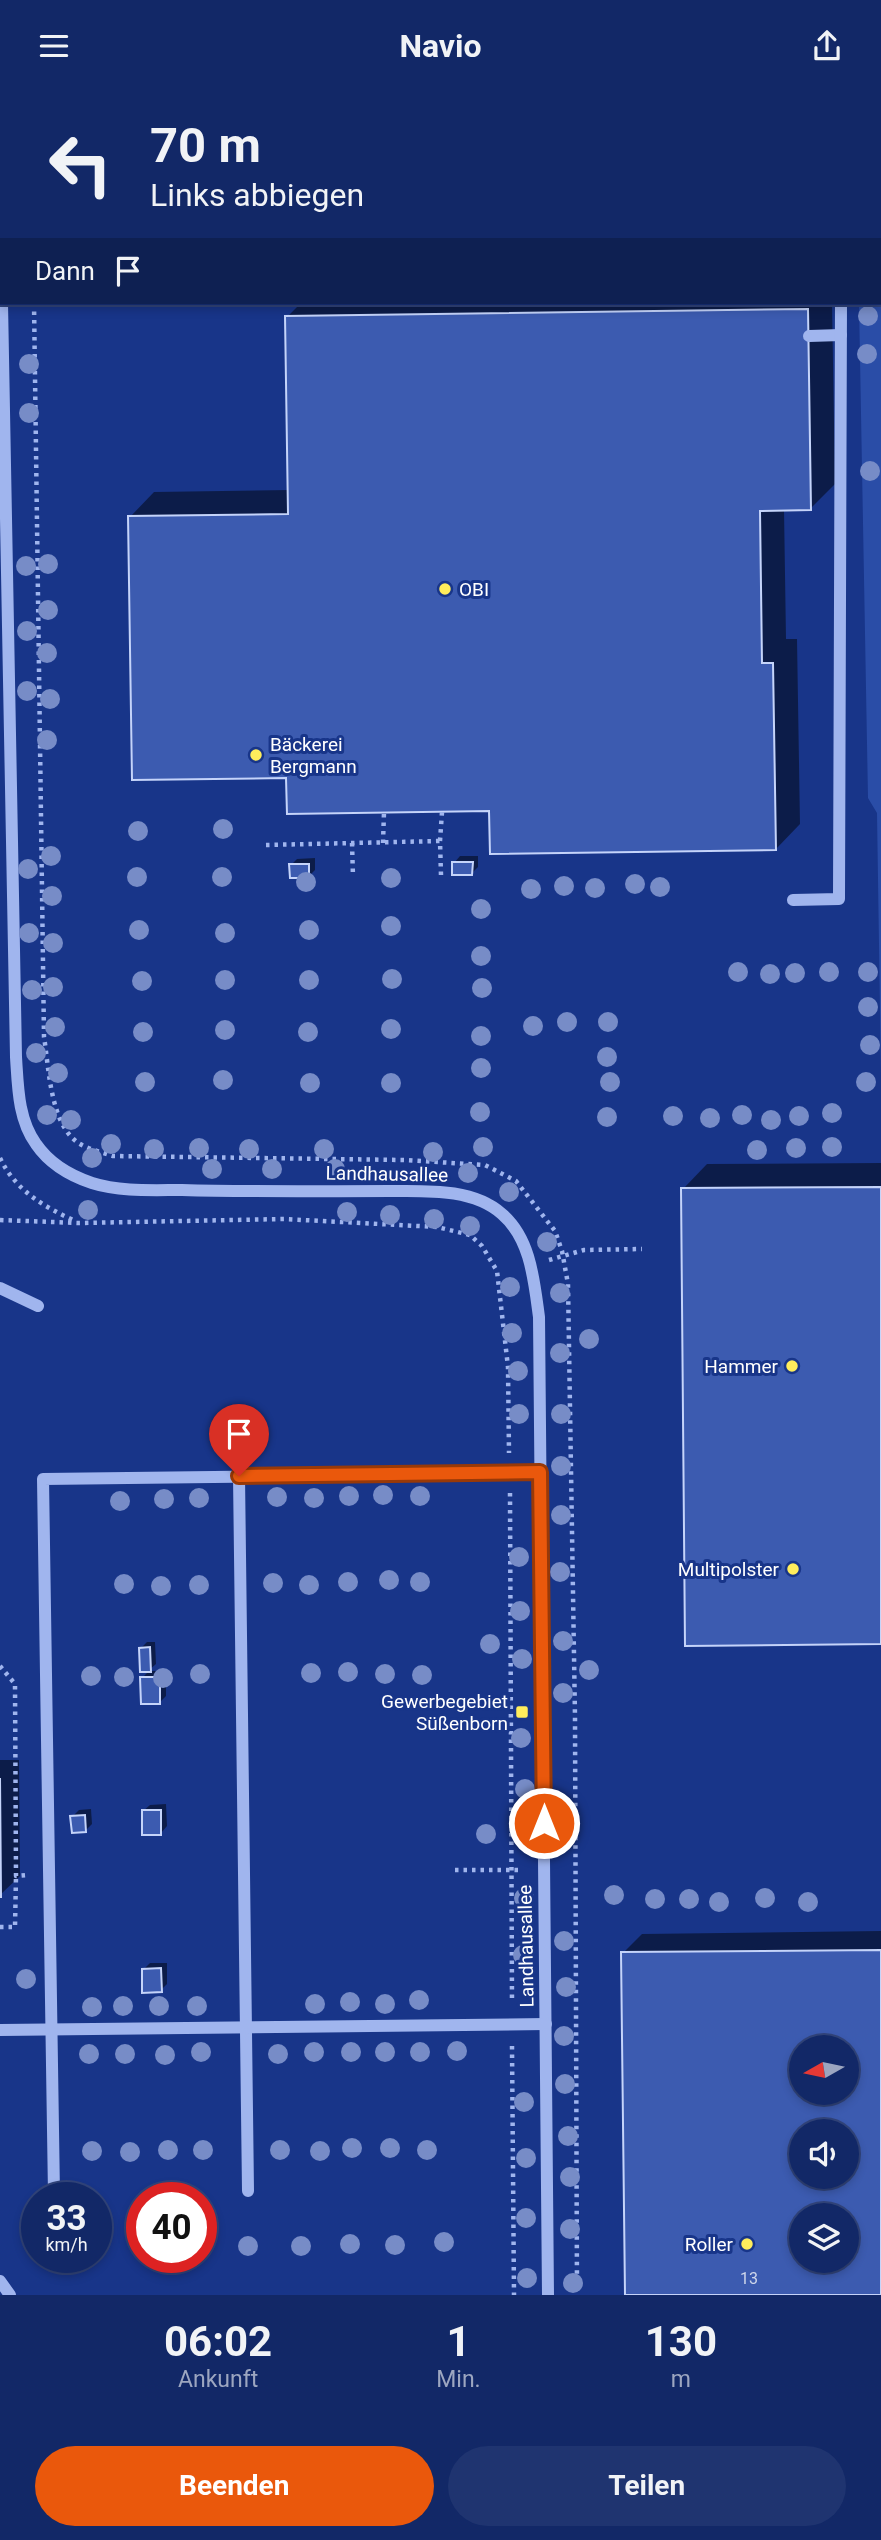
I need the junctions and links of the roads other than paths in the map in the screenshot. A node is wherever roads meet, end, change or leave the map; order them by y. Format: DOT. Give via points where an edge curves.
graph roads {
  1 [pos="636,91"];
  2 [pos="673,91"];
  3 [pos="2,305"];
  4 [pos="841,305"];
  5 [pos="841,335"];
  6 [pos="809,336"];
  7 [pos="793,900"];
  8 [pos="0,1288"];
  9 [pos="38,1306"];
  10 [pos="540,1472"];
  11 [pos="239,1476"];
  12 [pos="546,2024"];
  13 [pos="246,2027"];
  14 [pos="51,2029"];
  15 [pos="0,2030"];
  16 [pos="54,2182"];
  17 [pos="248,2191"];
  18 [pos="0,2281"];
  19 [pos="10,2295"];
  20 [pos="548,2295"];
  1 -- 2 [label="street"];
  3 -- 10 [label="street, Landhausallee" via="16,1058 24,1122 36,1145 69,1174 120,1189 400,1191 466,1195 489,1204 518,1233 530,1264 539,1317"];
  4 -- 5 [label="street"];
  5 -- 6 [label="street"];
  5 -- 7 [label="street" via="839,899"];
  8 -- 9 [label="street"];
  10 -- 11 [label="street"];
  10 -- 12 [label="street, Landhausallee"];
  11 -- 13 [label="street"];
  11 -- 14 [label="street" via="43,1479"];
  12 -- 13 [label="street"];
  12 -- 20 [label="street, Landhausallee"];
  13 -- 14 [label="street"];
  13 -- 17 [label="street"];
  14 -- 15 [label="street"];
  14 -- 16 [label="street"];
  18 -- 19 [label="street"];
}
